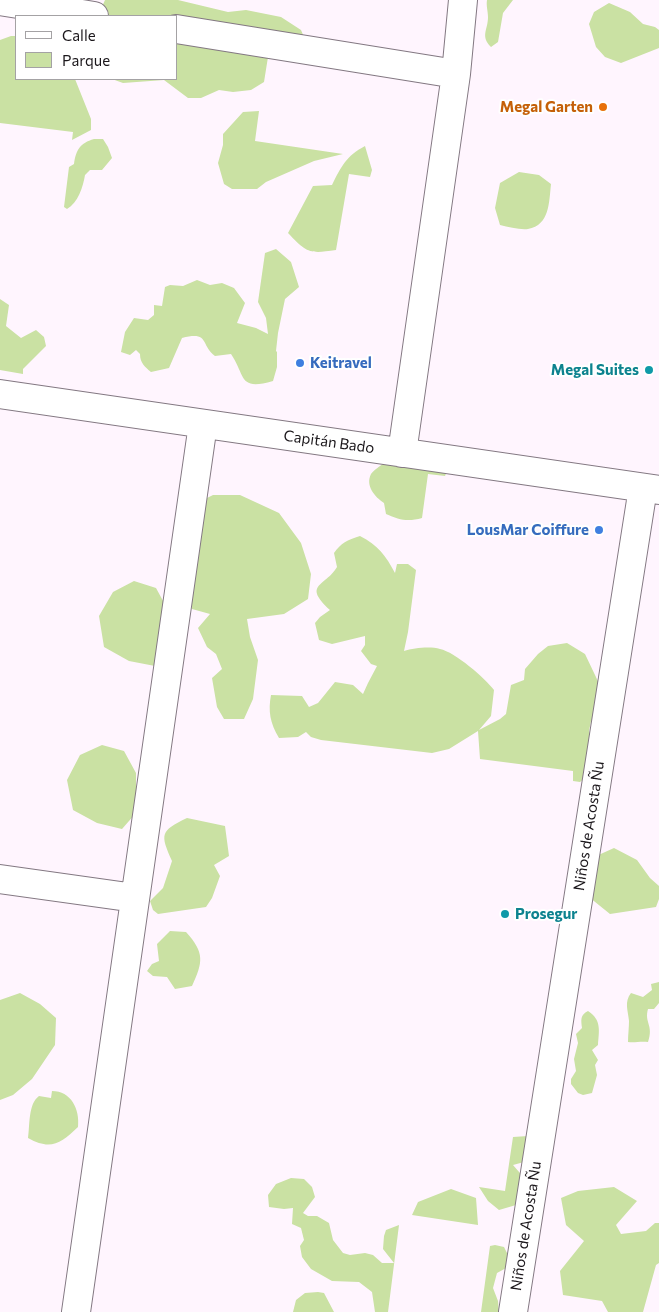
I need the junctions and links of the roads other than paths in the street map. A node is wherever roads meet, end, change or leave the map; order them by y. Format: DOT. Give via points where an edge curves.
graph roads {
  1 [pos="463,0"];
  2 [pos="0,1"];
  3 [pos="88,15"];
  4 [pos="178,29"];
  5 [pos="456,74"];
  6 [pos="0,394"];
  7 [pos="203,424"];
  8 [pos="402,453"];
  9 [pos="651,489"];
  10 [pos="0,879"];
  11 [pos="135,898"];
  12 [pos="76,1312"];
  13 [pos="512,1312"];
  1 -- 5 [label="street"];
  2 -- 3 [label="street"];
  4 -- 5 [label="street"];
  5 -- 8 [label="street"];
  6 -- 7 [label="street, Capitán Bado"];
  7 -- 8 [label="street, Capitán Bado"];
  7 -- 11 [label="street"];
  8 -- 9 [label="street, Capitán Bado"];
  9 -- 13 [label="street, Niños de Acosta Ñu"];
  10 -- 11 [label="street"];
  11 -- 12 [label="street"];
}
